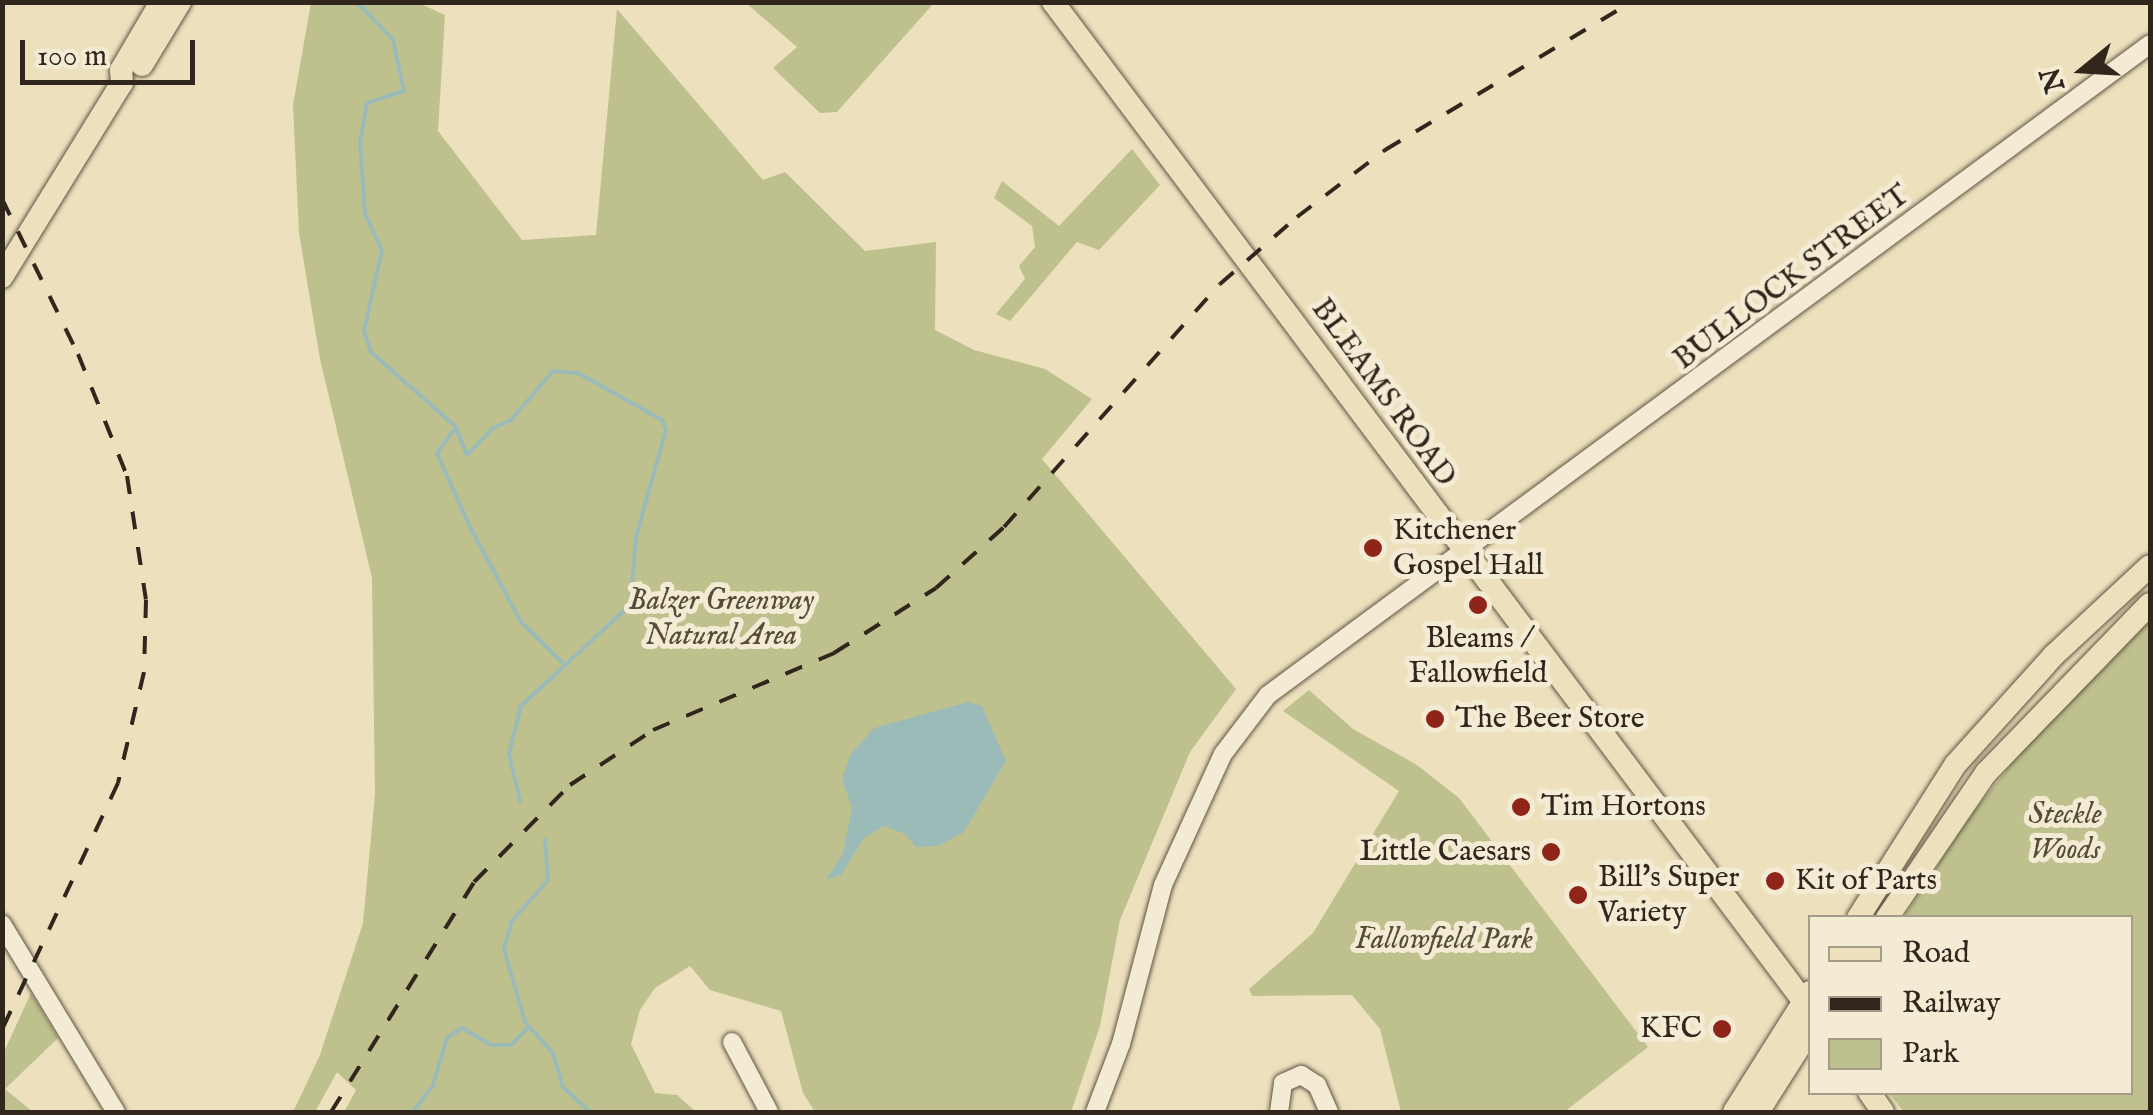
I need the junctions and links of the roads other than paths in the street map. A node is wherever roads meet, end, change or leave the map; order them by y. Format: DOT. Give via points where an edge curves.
graph roads {
  1 [pos="180,2"];
  2 [pos="1053,2"];
  3 [pos="160,3"];
  4 [pos="2150,44"];
  5 [pos="122,83"];
  6 [pos="2,277"];
  7 [pos="1462,550"];
  8 [pos="2150,566"];
  9 [pos="2150,604"];
  10 [pos="1860,915"];
  11 [pos="1890,915"];
  12 [pos="2,924"];
  13 [pos="1808,1001"];
  14 [pos="1808,1033"];
  15 [pos="732,1042"];
  16 [pos="116,1112"];
  17 [pos="769,1112"];
  18 [pos="1095,1112"];
  19 [pos="1279,1112"];
  20 [pos="1328,1112"];
  21 [pos="1734,1112"];
  22 [pos="1758,1112"];
  1 -- 5 [label="main road" via="132,80"];
  2 -- 7 [label="main road, BLEAMS ROAD"];
  3 -- 5 [label="main road" via="122,70"];
  4 -- 7 [label="street, BULLOCK STREET" via="1572,476"];
  5 -- 6 [label="main road"];
  7 -- 13 [label="main road, BLEAMS ROAD"];
  7 -- 18 [label="street, BULLOCK STREET" via="1268,695 1238,728 1163,885 1121,1044"];
  8 -- 10 [label="main road" via="2053,656 1955,765"];
  9 -- 11 [label="main road" via="1986,773"];
  12 -- 16 [label="street"];
  13 -- 21 [label="main road"];
  14 -- 22 [label="main road"];
  15 -- 17 [label="street"];
  19 -- 20 [label="street" via="1283,1082 1301,1074 1317,1085"];
}
